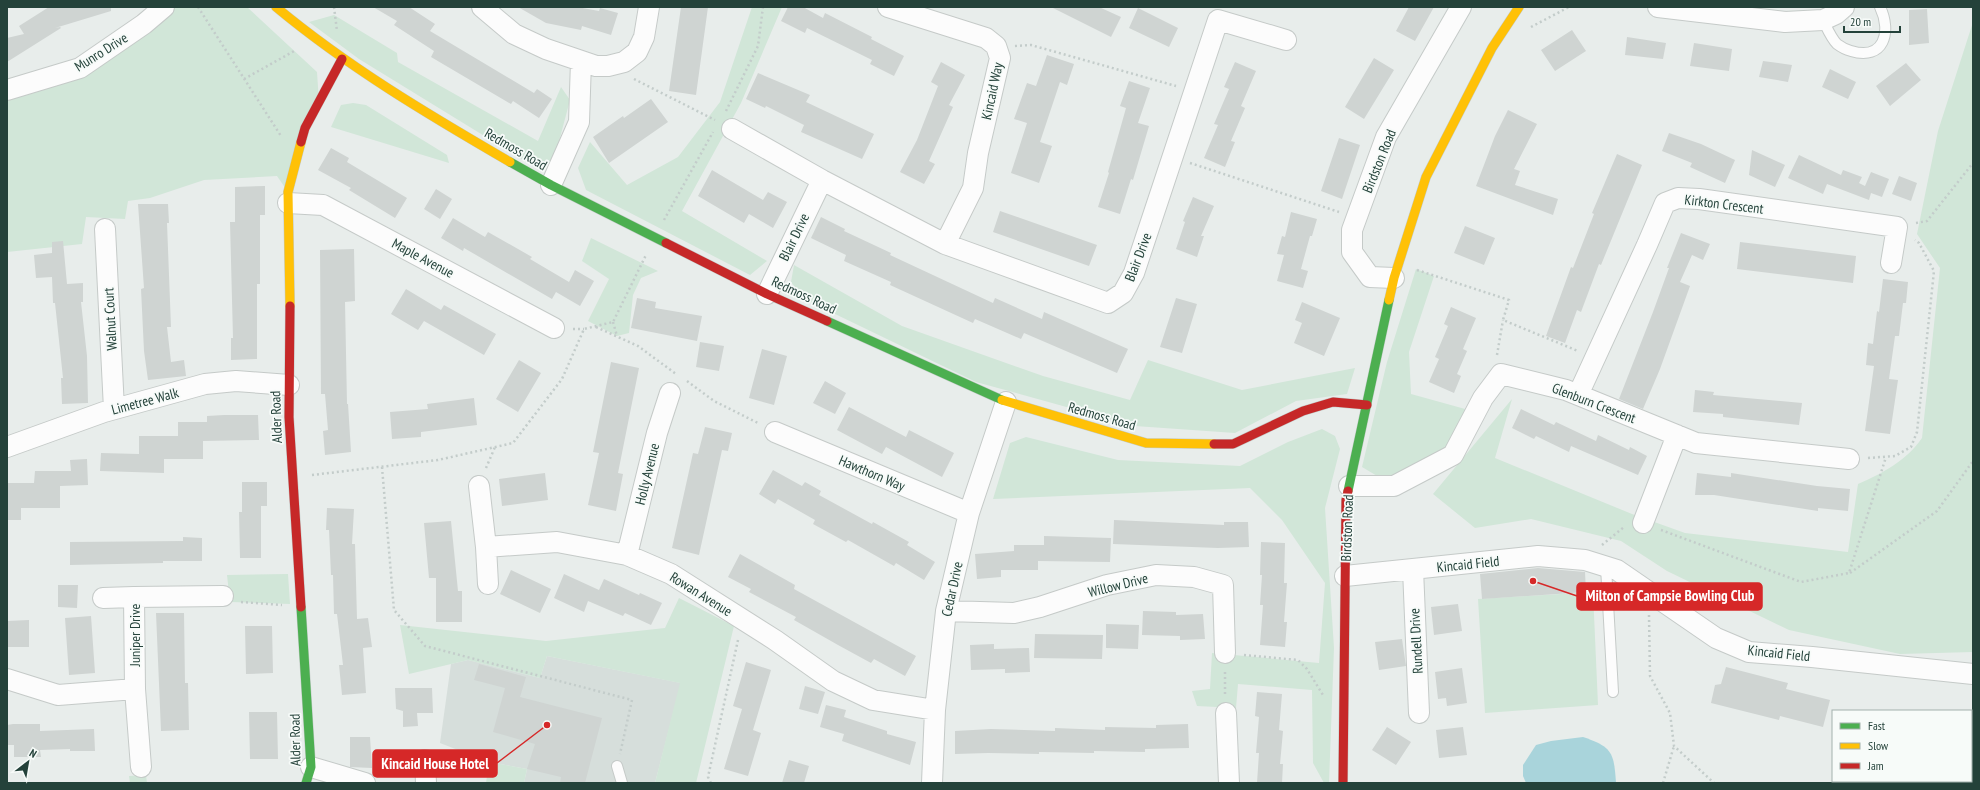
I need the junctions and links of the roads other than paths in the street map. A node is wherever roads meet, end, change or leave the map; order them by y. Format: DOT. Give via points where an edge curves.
graph roads {
  1 [pos="164,7"];
  2 [pos="276,7"];
  3 [pos="482,7"];
  4 [pos="649,7"];
  5 [pos="888,7"];
  6 [pos="1461,7"];
  7 [pos="1519,7"];
  8 [pos="1658,7"];
  9 [pos="1844,7"];
  10 [pos="1880,7"];
  11 [pos="1823,20"];
  12 [pos="1286,40"];
  13 [pos="342,59"];
  14 [pos="581,61"];
  15 [pos="7,90"];
  16 [pos="725,126"];
  17 [pos="822,180"];
  18 [pos="551,185"];
  19 [pos="288,203"];
  20 [pos="105,229"];
  21 [pos="945,244"];
  22 [pos="1891,264"];
  23 [pos="1396,271"];
  24 [pos="767,294"];
  25 [pos="554,328"];
  26 [pos="289,385"];
  27 [pos="670,393"];
  28 [pos="1578,395"];
  29 [pos="1006,402"];
  30 [pos="1366,405"];
  31 [pos="114,409"];
  32 [pos="775,432"];
  33 [pos="1676,435"];
  34 [pos="7,446"];
  35 [pos="1850,459"];
  36 [pos="479,486"];
  37 [pos="1349,486"];
  38 [pos="969,513"];
  39 [pos="1643,523"];
  40 [pos="486,547"];
  41 [pos="627,555"];
  42 [pos="1606,567"];
  43 [pos="1413,569"];
  44 [pos="1345,576"];
  45 [pos="488,584"];
  46 [pos="223,596"];
  47 [pos="134,597"];
  48 [pos="103,598"];
  49 [pos="946,610"];
  50 [pos="1224,653"];
  51 [pos="1973,674"];
  52 [pos="7,679"];
  53 [pos="135,690"];
  54 [pos="1613,692"];
  55 [pos="935,710"];
  56 [pos="1226,713"];
  57 [pos="1419,713"];
  58 [pos="424,760"];
  59 [pos="617,766"];
  60 [pos="142,767"];
  61 [pos="308,775"];
  62 [pos="365,783"];
  63 [pos="426,783"];
  64 [pos="622,783"];
  65 [pos="932,783"];
  66 [pos="1229,783"];
  67 [pos="1343,783"];
  1 -- 15 [label="street, Munro Drive" via="144,24 80,68"];
  2 -- 13 [label="street, Redmoss Road"];
  3 -- 14 [label="street" via="514,34"];
  4 -- 14 [label="street" via="644,37 637,52 624,62 608,66 596,66"];
  5 -- 21 [label="street, Kincaid Way" via="986,38 996,46 1000,58 978,153 973,188"];
  6 -- 23 [label="street, Birdston Road" via="1386,137 1352,230 1352,252 1370,277"];
  7 -- 23 [label="street, Birdston Road" via="1492,48 1426,177"];
  8 -- 11 [label="street" via="1786,22"];
  9 -- 11 [label="street"];
  10 -- 11 [label="lane" via="1885,18 1886,31 1883,41 1869,52 1859,53 1838,45"];
  12 -- 21 [label="street, Blair Drive" via="1218,20 1134,272 1124,293 1108,303"];
  13 -- 18 [label="street, Redmoss Road" via="453,129"];
  13 -- 19 [label="street, Alder Road" via="305,128 288,192"];
  14 -- 18 [label="street" via="579,122"];
  16 -- 17 [label="street, Blair Drive"];
  17 -- 21 [label="street, Blair Drive"];
  17 -- 24 [label="street, Blair Drive"];
  18 -- 24 [label="street, Redmoss Road"];
  19 -- 25 [label="street, Maple Avenue" via="323,205"];
  19 -- 26 [label="street, Alder Road"];
  20 -- 31 [label="street, Walnut Court"];
  22 -- 28 [label="street, Kirkton Crescent" via="1897,227 1699,199 1678,198 1665,203"];
  23 -- 30 [label="street, Birdston Road"];
  24 -- 29 [label="street, Redmoss Road"];
  26 -- 31 [label="street, Limetree Walk" via="236,381 205,384"];
  26 -- 61 [label="street, Alder Road" via="288,417 302,606"];
  27 -- 41 [label="street, Holly Avenue" via="657,434"];
  28 -- 33 [label="street, Glenburn Crescent"];
  28 -- 37 [label="street, Glenburn Crescent" via="1501,374 1483,398 1453,455 1394,486"];
  29 -- 30 [label="street, Redmoss Road" via="1146,443 1233,444 1303,411 1333,402"];
  29 -- 38 [label="street, Cedar Drive"];
  30 -- 37 [label="street, Birdston Road"];
  31 -- 34 [label="street, Limetree Walk"];
  32 -- 38 [label="street, Hawthorn Way"];
  33 -- 35 [label="street, Glenburn Crescent" via="1696,443"];
  33 -- 39 [label="street"];
  36 -- 40 [label="street"];
  37 -- 44 [label="street, Birdston Road" via="1346,500"];
  38 -- 49 [label="street, Cedar Drive"];
  40 -- 41 [label="street, Rowan Avenue" via="557,542"];
  40 -- 45 [label="street"];
  41 -- 55 [label="street, Rowan Avenue" via="670,574 775,640 833,681 873,700"];
  42 -- 43 [label="street, Kincaid Field" via="1585,560 1538,556"];
  42 -- 51 [label="street, Kincaid Field" via="1617,570 1716,638 1749,652 1812,656"];
  42 -- 54 [label="lane"];
  43 -- 44 [label="street, Kincaid Field"];
  43 -- 57 [label="street, Rundell Drive"];
  44 -- 67 [label="street, Birdston Road"];
  46 -- 47 [label="street, Juniper Drive"];
  47 -- 48 [label="street"];
  47 -- 53 [label="street, Juniper Drive"];
  49 -- 50 [label="street, Willow Drive" via="1014,613 1107,585 1156,575 1194,577 1223,585"];
  49 -- 55 [label="street, Cedar Drive"];
  52 -- 53 [label="street" via="58,695"];
  53 -- 60 [label="street, Juniper Drive"];
  55 -- 65 [label="street, Cedar Drive"];
  56 -- 66 [label="street"];
  58 -- 63 [label="street"];
  59 -- 64 [label="lane"];
  61 -- 62 [label="street"];
}
